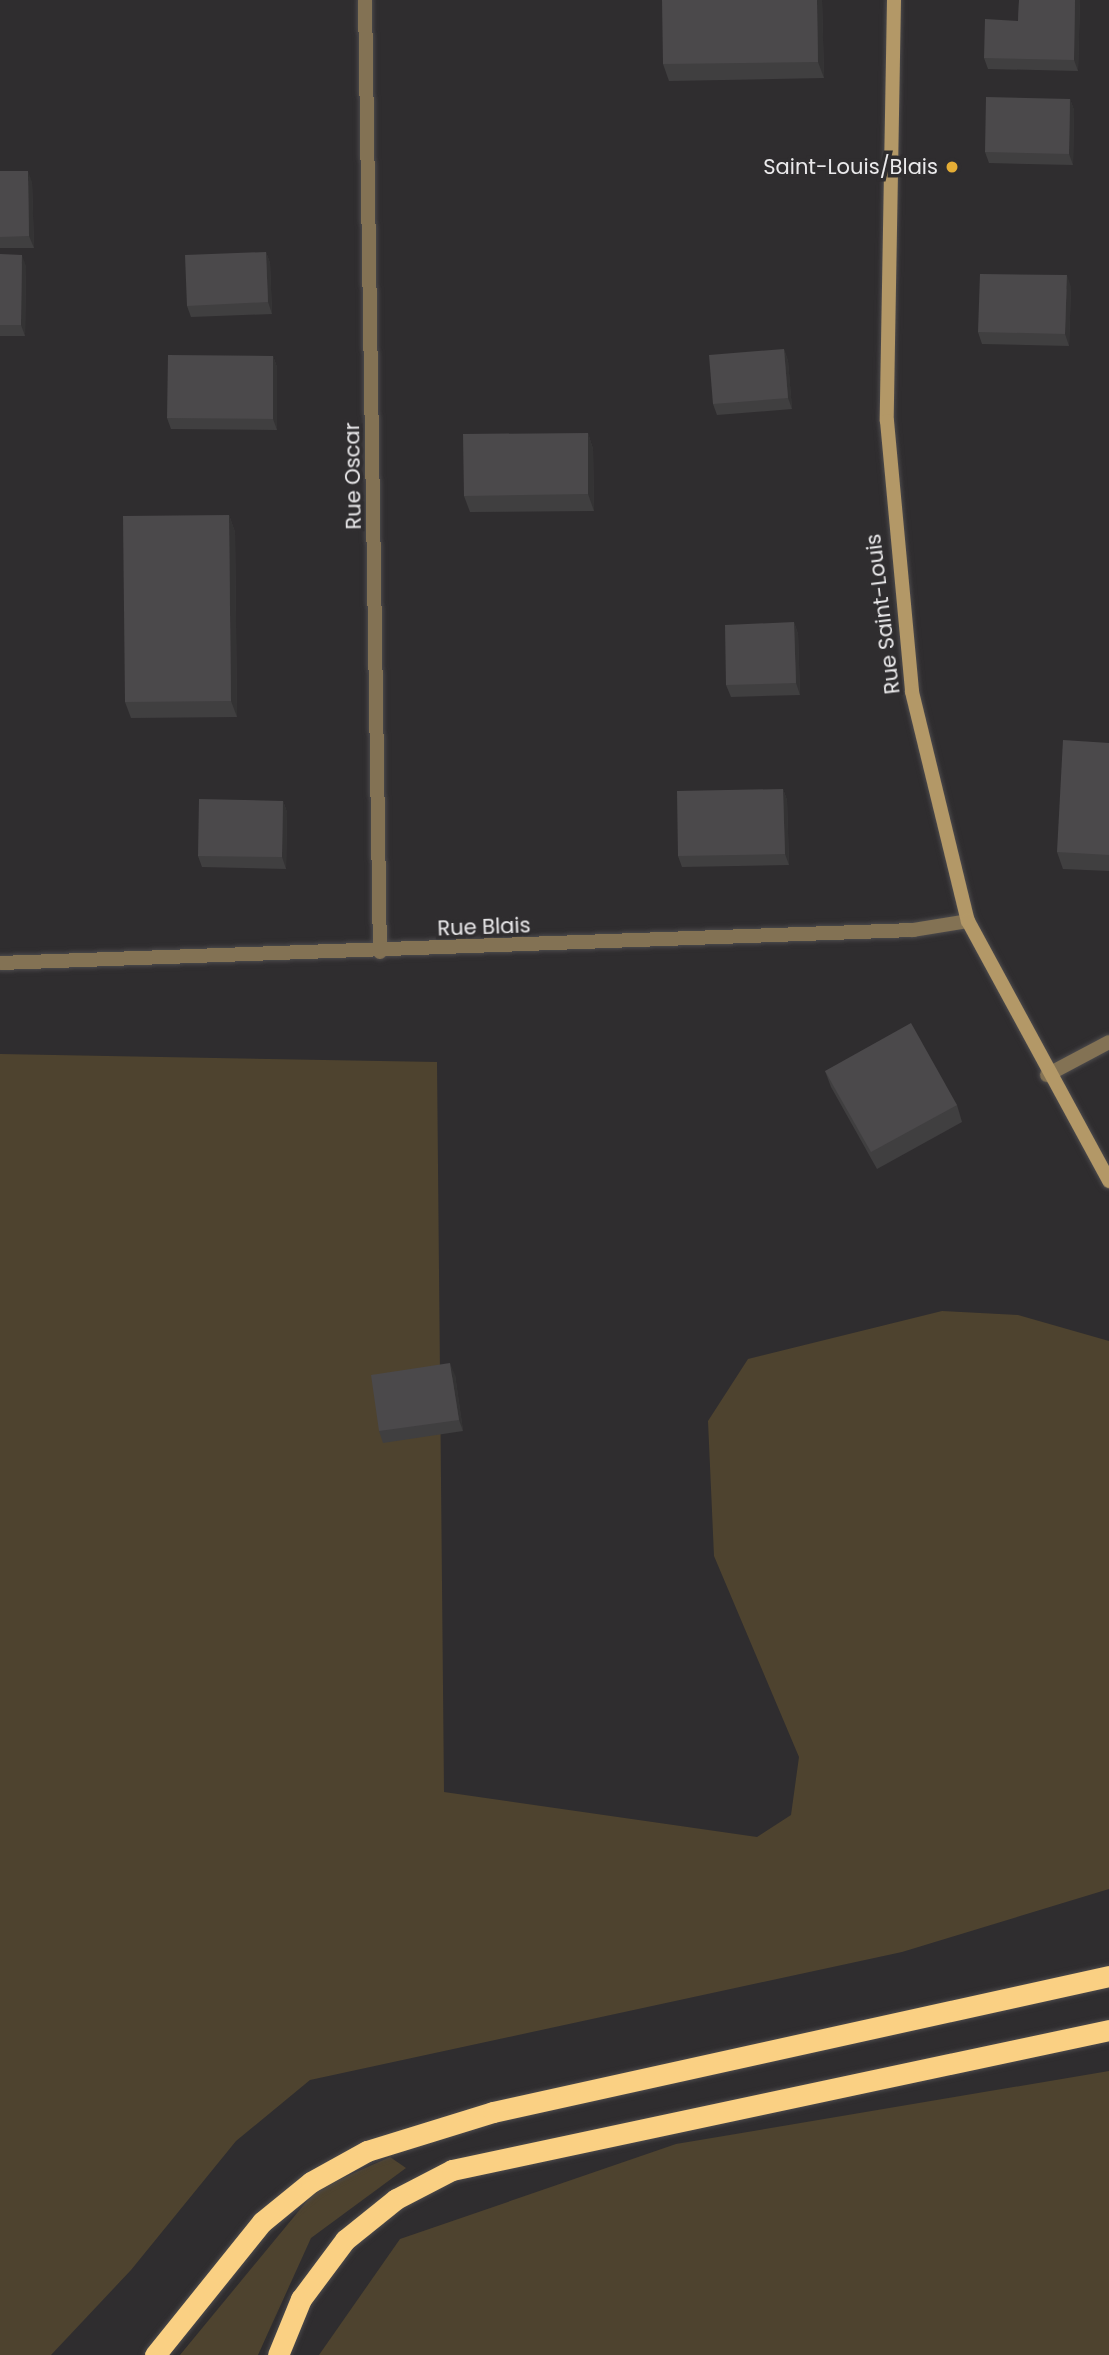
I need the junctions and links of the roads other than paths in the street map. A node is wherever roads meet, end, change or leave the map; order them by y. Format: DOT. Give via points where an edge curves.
graph roads {
  1 [pos="365,0"];
  2 [pos="894,0"];
  3 [pos="968,921"];
  4 [pos="380,952"];
  5 [pos="0,963"];
  6 [pos="1109,1042"];
  7 [pos="1047,1075"];
  8 [pos="1109,1181"];
  9 [pos="1109,1976"];
  10 [pos="1109,2030"];
  11 [pos="155,2355"];
  12 [pos="278,2355"];
  1 -- 4 [label="street, Rue Oscar"];
  2 -- 3 [label="main road, Rue Saint-Louis" via="886,315 892,521 912,692"];
  3 -- 4 [label="street, Rue Blais" via="912,930"];
  3 -- 7 [label="main road, Rue Saint-Louis"];
  4 -- 5 [label="street, Rue Blais"];
  6 -- 7 [label="street"];
  7 -- 8 [label="main road, Rue Saint-Louis"];
  9 -- 11 [label="highway" via="493,2112 376,2147 311,2182 262,2221"];
  10 -- 12 [label="highway" via="452,2170 396,2199 345,2240 301,2299"];
}
